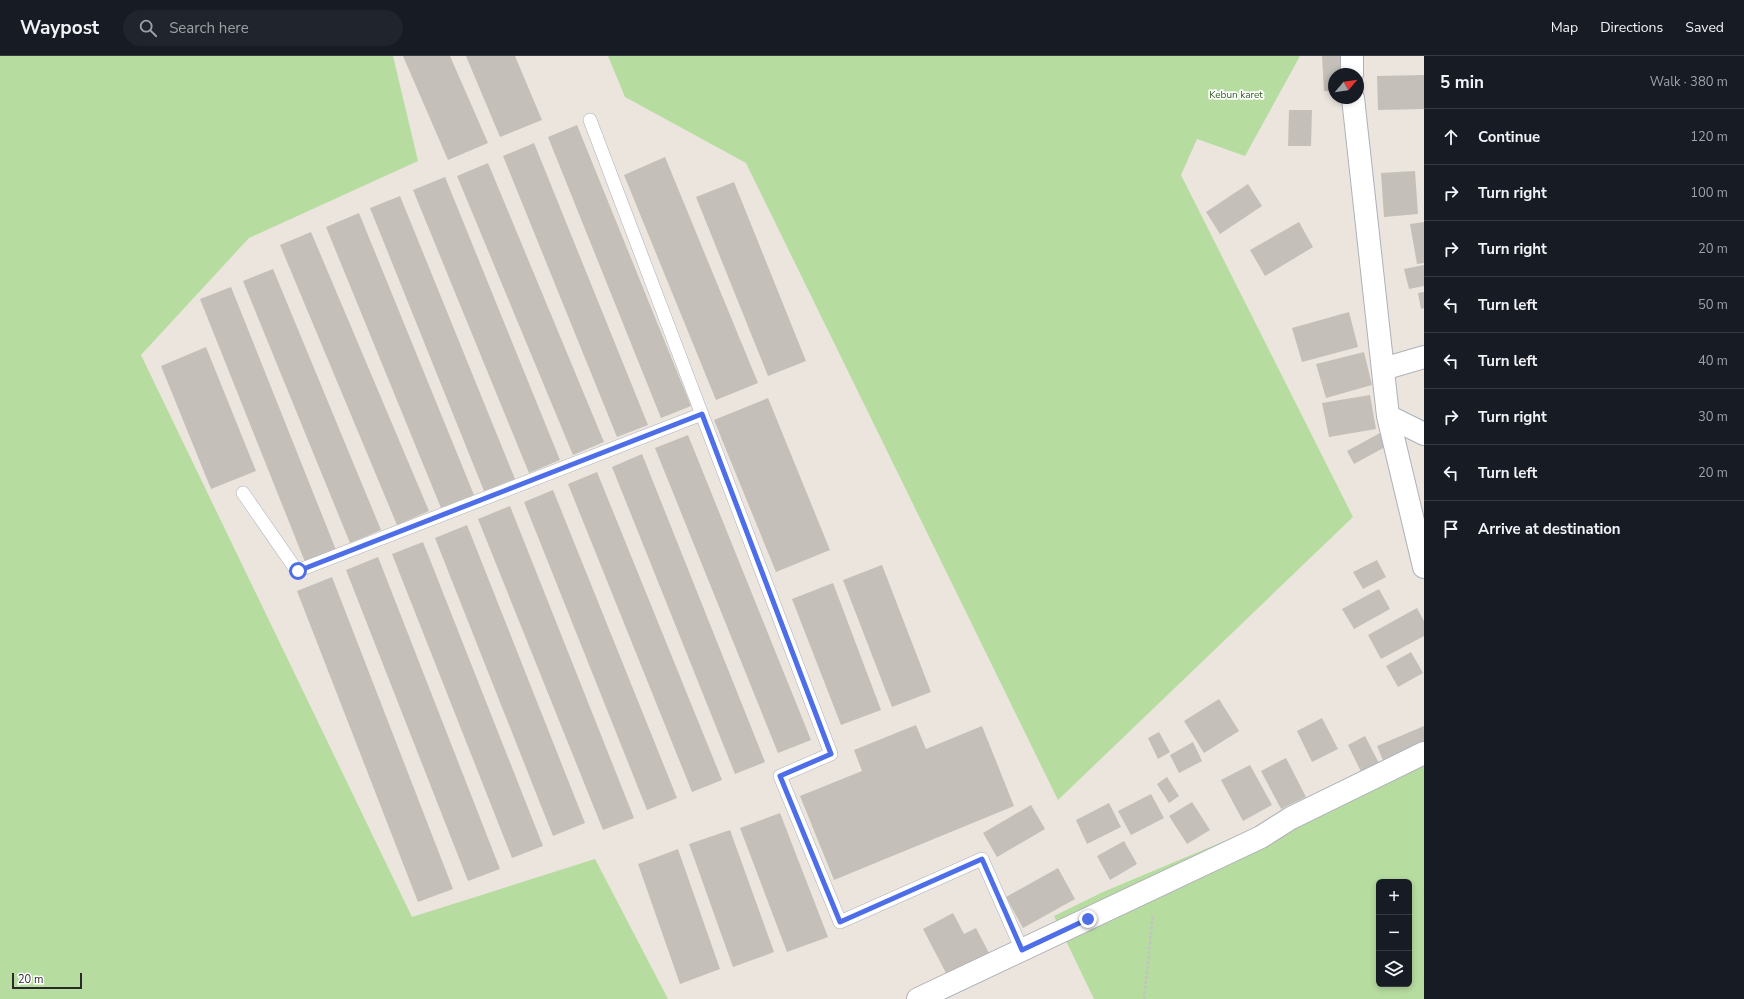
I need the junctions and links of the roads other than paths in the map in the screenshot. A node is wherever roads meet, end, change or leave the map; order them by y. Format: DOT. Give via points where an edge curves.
graph roads {
  1 [pos="1352,56"];
  2 [pos="1352,68"];
  3 [pos="1354,104"];
  4 [pos="590,120"];
  5 [pos="1424,357"];
  6 [pos="1383,369"];
  7 [pos="702,414"];
  8 [pos="1388,416"];
  9 [pos="1424,434"];
  10 [pos="243,493"];
  11 [pos="1424,567"];
  12 [pos="1424,753"];
  13 [pos="1022,950"];
  14 [pos="918,999"];
  1 -- 2 [label="street"];
  3 -- 6 [label="street"];
  4 -- 7 [label="lane"];
  5 -- 6 [label="street"];
  6 -- 8 [label="street"];
  7 -- 10 [label="lane" via="298,571"];
  7 -- 13 [label="lane" via="831,754 780,776 840,922 982,859"];
  8 -- 9 [label="street"];
  8 -- 11 [label="street"];
  12 -- 13 [label="street" via="1291,818 1261,837"];
  13 -- 14 [label="street"];
}
